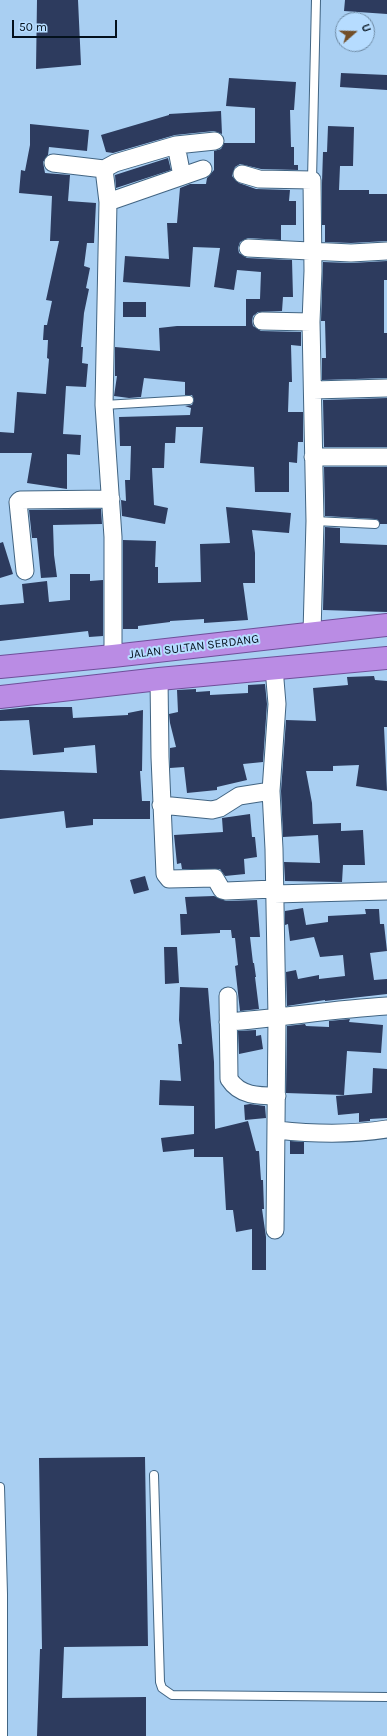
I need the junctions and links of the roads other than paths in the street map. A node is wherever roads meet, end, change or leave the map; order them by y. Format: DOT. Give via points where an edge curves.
graph roads {
  1 [pos="316,0"];
  2 [pos="215,141"];
  3 [pos="176,145"];
  4 [pos="53,163"];
  5 [pos="104,169"];
  6 [pos="203,169"];
  7 [pos="242,174"];
  8 [pos="182,176"];
  9 [pos="312,180"];
  10 [pos="108,202"];
  11 [pos="248,248"];
  12 [pos="313,251"];
  13 [pos="387,251"];
  14 [pos="262,321"];
  15 [pos="311,322"];
  16 [pos="387,388"];
  17 [pos="313,390"];
  18 [pos="189,400"];
  19 [pos="104,405"];
  20 [pos="387,456"];
  21 [pos="313,457"];
  22 [pos="111,499"];
  23 [pos="315,521"];
  24 [pos="375,524"];
  25 [pos="25,571"];
  26 [pos="387,625"];
  27 [pos="312,633"];
  28 [pos="113,656"];
  29 [pos="387,658"];
  30 [pos="0,667"];
  31 [pos="274,668"];
  32 [pos="159,679"];
  33 [pos="0,697"];
  34 [pos="271,791"];
  35 [pos="161,805"];
  36 [pos="274,891"];
  37 [pos="387,891"];
  38 [pos="228,996"];
  39 [pos="387,1006"];
  40 [pos="277,1018"];
  41 [pos="228,1022"];
  42 [pos="277,1096"];
  43 [pos="387,1129"];
  44 [pos="277,1130"];
  45 [pos="275,1230"];
  46 [pos="154,1475"];
  47 [pos="0,1486"];
  48 [pos="1,1594"];
  49 [pos="387,1697"];
  50 [pos="3,1736"];
  1 -- 9 [label="lane"];
  2 -- 3 [label="street"];
  3 -- 5 [label="street" via="115,163"];
  3 -- 8 [label="street"];
  4 -- 5 [label="street"];
  5 -- 10 [label="street"];
  6 -- 8 [label="street"];
  7 -- 9 [label="street" via="266,180"];
  8 -- 10 [label="street"];
  9 -- 12 [label="street"];
  10 -- 19 [label="street"];
  11 -- 12 [label="street"];
  12 -- 13 [label="street"];
  12 -- 15 [label="street"];
  14 -- 15 [label="street"];
  15 -- 17 [label="street"];
  16 -- 17 [label="street"];
  17 -- 21 [label="street"];
  18 -- 19 [label="lane"];
  19 -- 22 [label="street"];
  20 -- 21 [label="street"];
  21 -- 23 [label="street"];
  22 -- 25 [label="street" via="20,500 18,502"];
  22 -- 28 [label="street"];
  23 -- 24 [label="lane"];
  23 -- 27 [label="street"];
  26 -- 27 [label="highway, JALAN SULTAN SERDANG"];
  27 -- 28 [label="highway, JALAN SULTAN SERDANG"];
  28 -- 30 [label="highway, JALAN SULTAN SERDANG"];
  29 -- 31 [label="highway"];
  31 -- 32 [label="highway"];
  31 -- 34 [label="street" via="277,704"];
  32 -- 33 [label="highway"];
  32 -- 35 [label="street"];
  34 -- 35 [label="street" via="239,796 212,810"];
  34 -- 36 [label="street"];
  35 -- 36 [label="street" via="166,874 169,880 215,878 222,890 226,891"];
  36 -- 37 [label="street"];
  36 -- 40 [label="street"];
  38 -- 41 [label="street"];
  39 -- 40 [label="street"];
  40 -- 41 [label="street"];
  40 -- 42 [label="street"];
  41 -- 42 [label="street" via="228,1080 247,1094"];
  42 -- 44 [label="street"];
  43 -- 44 [label="street" via="350,1133"];
  44 -- 45 [label="street"];
  46 -- 49 [label="lane" via="162,1688 172,1695"];
  47 -- 48 [label="lane"];
  48 -- 50 [label="lane"];
}
